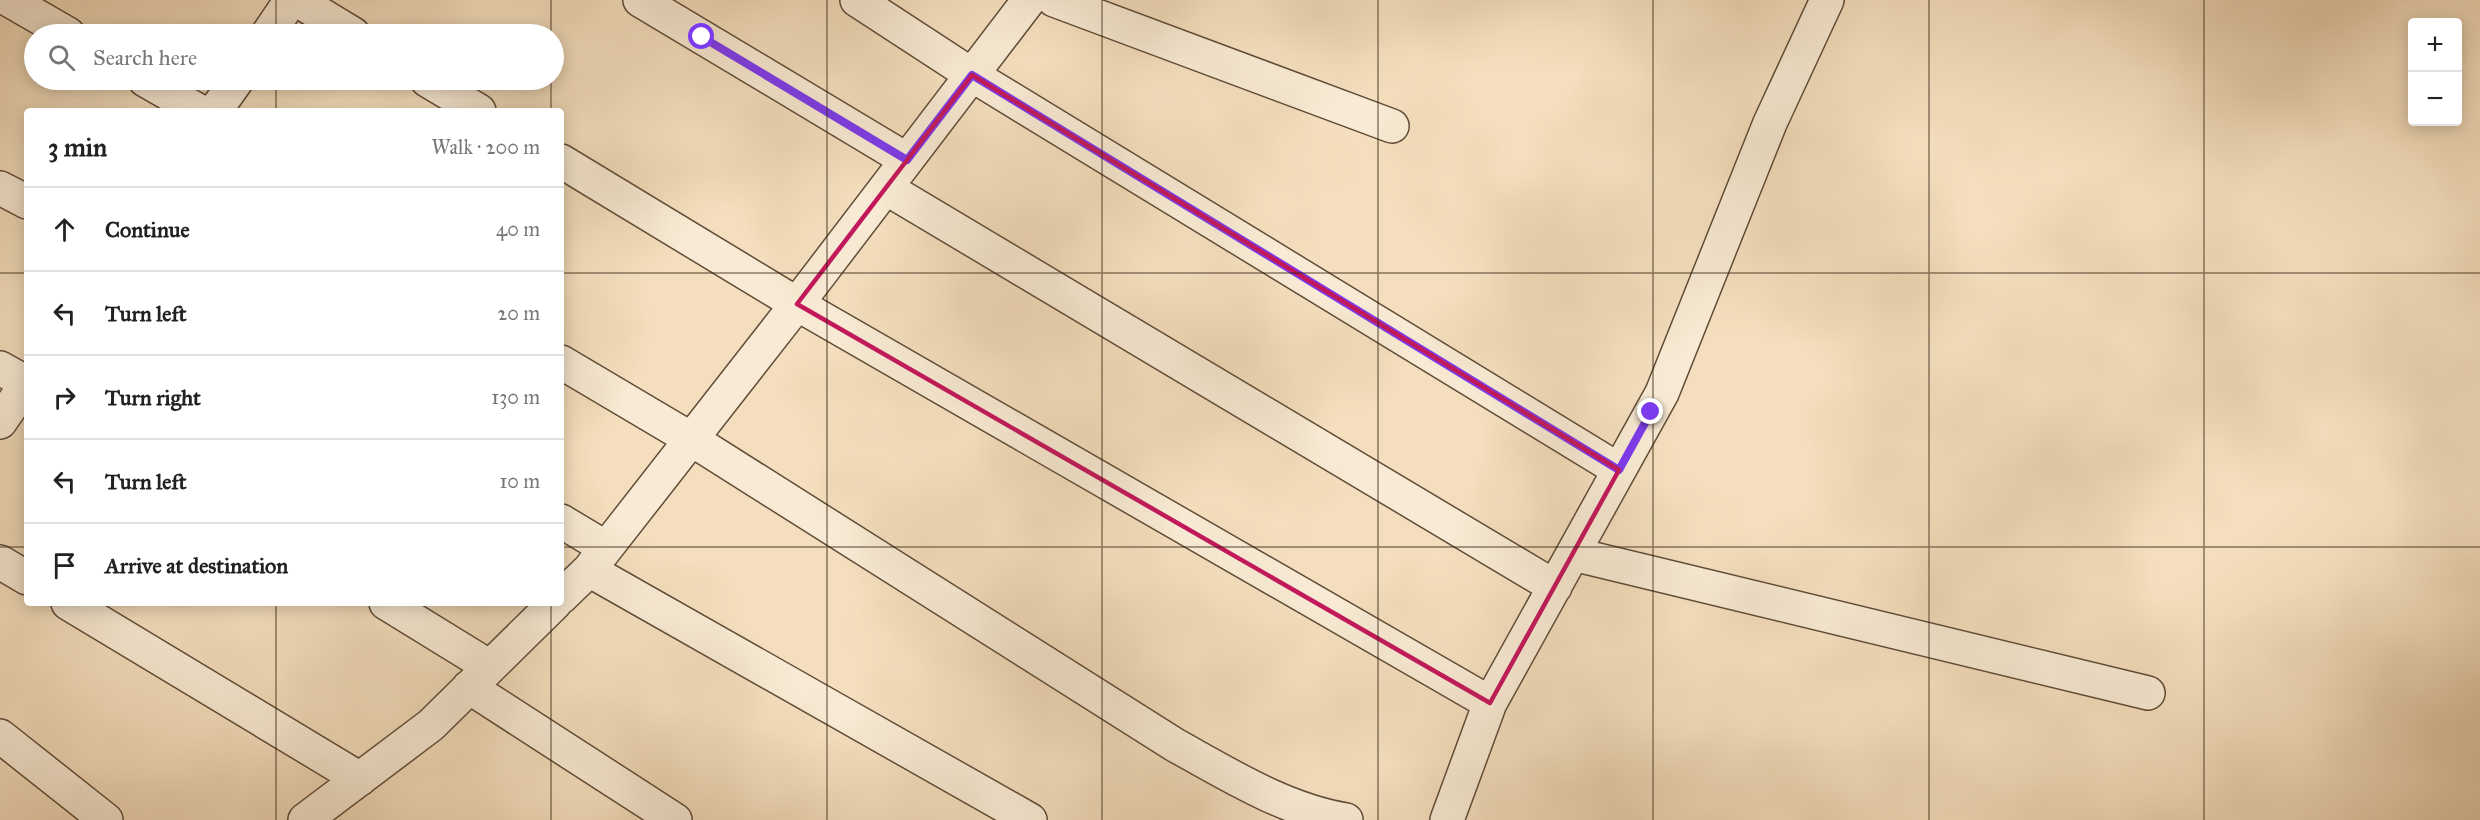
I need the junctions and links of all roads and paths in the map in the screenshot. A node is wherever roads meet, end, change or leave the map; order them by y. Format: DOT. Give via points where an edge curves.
graph roads {
  1 [pos="9,0"];
  2 [pos="291,0"];
  3 [pos="297,0"];
  4 [pos="640,0"];
  5 [pos="857,0"];
  6 [pos="1029,0"];
  7 [pos="1054,0"];
  8 [pos="1827,0"];
  9 [pos="51,24"];
  10 [pos="275,24"];
  11 [pos="337,24"];
  12 [pos="972,75"];
  13 [pos="162,90"];
  14 [pos="230,90"];
  15 [pos="444,90"];
  16 [pos="194,108"];
  17 [pos="217,108"];
  18 [pos="474,108"];
  19 [pos="1392,126"];
  20 [pos="907,160"];
  21 [pos="564,163"];
  22 [pos="0,188"];
  23 [pos="886,188"];
  24 [pos="24,200"];
  25 [pos="797,304"];
  26 [pos="564,364"];
  27 [pos="0,368"];
  28 [pos="24,381"];
  29 [pos="24,387"];
  30 [pos="0,422"];
  31 [pos="691,439"];
  32 [pos="1619,470"];
  33 [pos="564,524"];
  34 [pos="1573,554"];
  35 [pos="597,559"];
  36 [pos="0,562"];
  37 [pos="24,576"];
  38 [pos="1555,587"];
  39 [pos="564,594"];
  40 [pos="73,606"];
  41 [pos="390,606"];
  42 [pos="552,606"];
  43 [pos="479,677"];
  44 [pos="2148,693"];
  45 [pos="1490,703"];
  46 [pos="0,736"];
  47 [pos="360,779"];
  48 [pos="106,820"];
  49 [pos="305,820"];
  50 [pos="675,820"];
  51 [pos="1030,820"];
  52 [pos="1346,820"];
  53 [pos="1446,820"];
  1 -- 9 [label="street"];
  2 -- 10 [label="street"];
  3 -- 11 [label="street"];
  4 -- 20 [label="street"];
  5 -- 12 [label="street"];
  6 -- 12 [label="street"];
  7 -- 19 [label="street"];
  8 -- 32 [label="street" via="1770,123 1662,393"];
  12 -- 20 [label="street"];
  12 -- 32 [label="street"];
  13 -- 16 [label="street"];
  14 -- 17 [label="street"];
  15 -- 18 [label="street"];
  20 -- 23 [label="street"];
  21 -- 25 [label="street"];
  22 -- 24 [label="street"];
  23 -- 25 [label="street"];
  23 -- 38 [label="street"];
  25 -- 31 [label="street"];
  25 -- 45 [label="street"];
  26 -- 31 [label="street"];
  27 -- 28 [label="street"];
  29 -- 30 [label="street"];
  31 -- 35 [label="street"];
  31 -- 52 [label="street" via="1175,745 1239,781 1321,816"];
  32 -- 34 [label="street"];
  33 -- 35 [label="street"];
  34 -- 38 [label="street"];
  34 -- 44 [label="street"];
  35 -- 39 [label="street"];
  35 -- 51 [label="street"];
  36 -- 37 [label="street"];
  38 -- 45 [label="street"];
  40 -- 47 [label="street"];
  41 -- 43 [label="street"];
  42 -- 43 [label="street"];
  43 -- 47 [label="street" via="431,725"];
  43 -- 50 [label="street"];
  45 -- 53 [label="street"];
  46 -- 48 [label="street"];
  47 -- 49 [label="street"];
}
